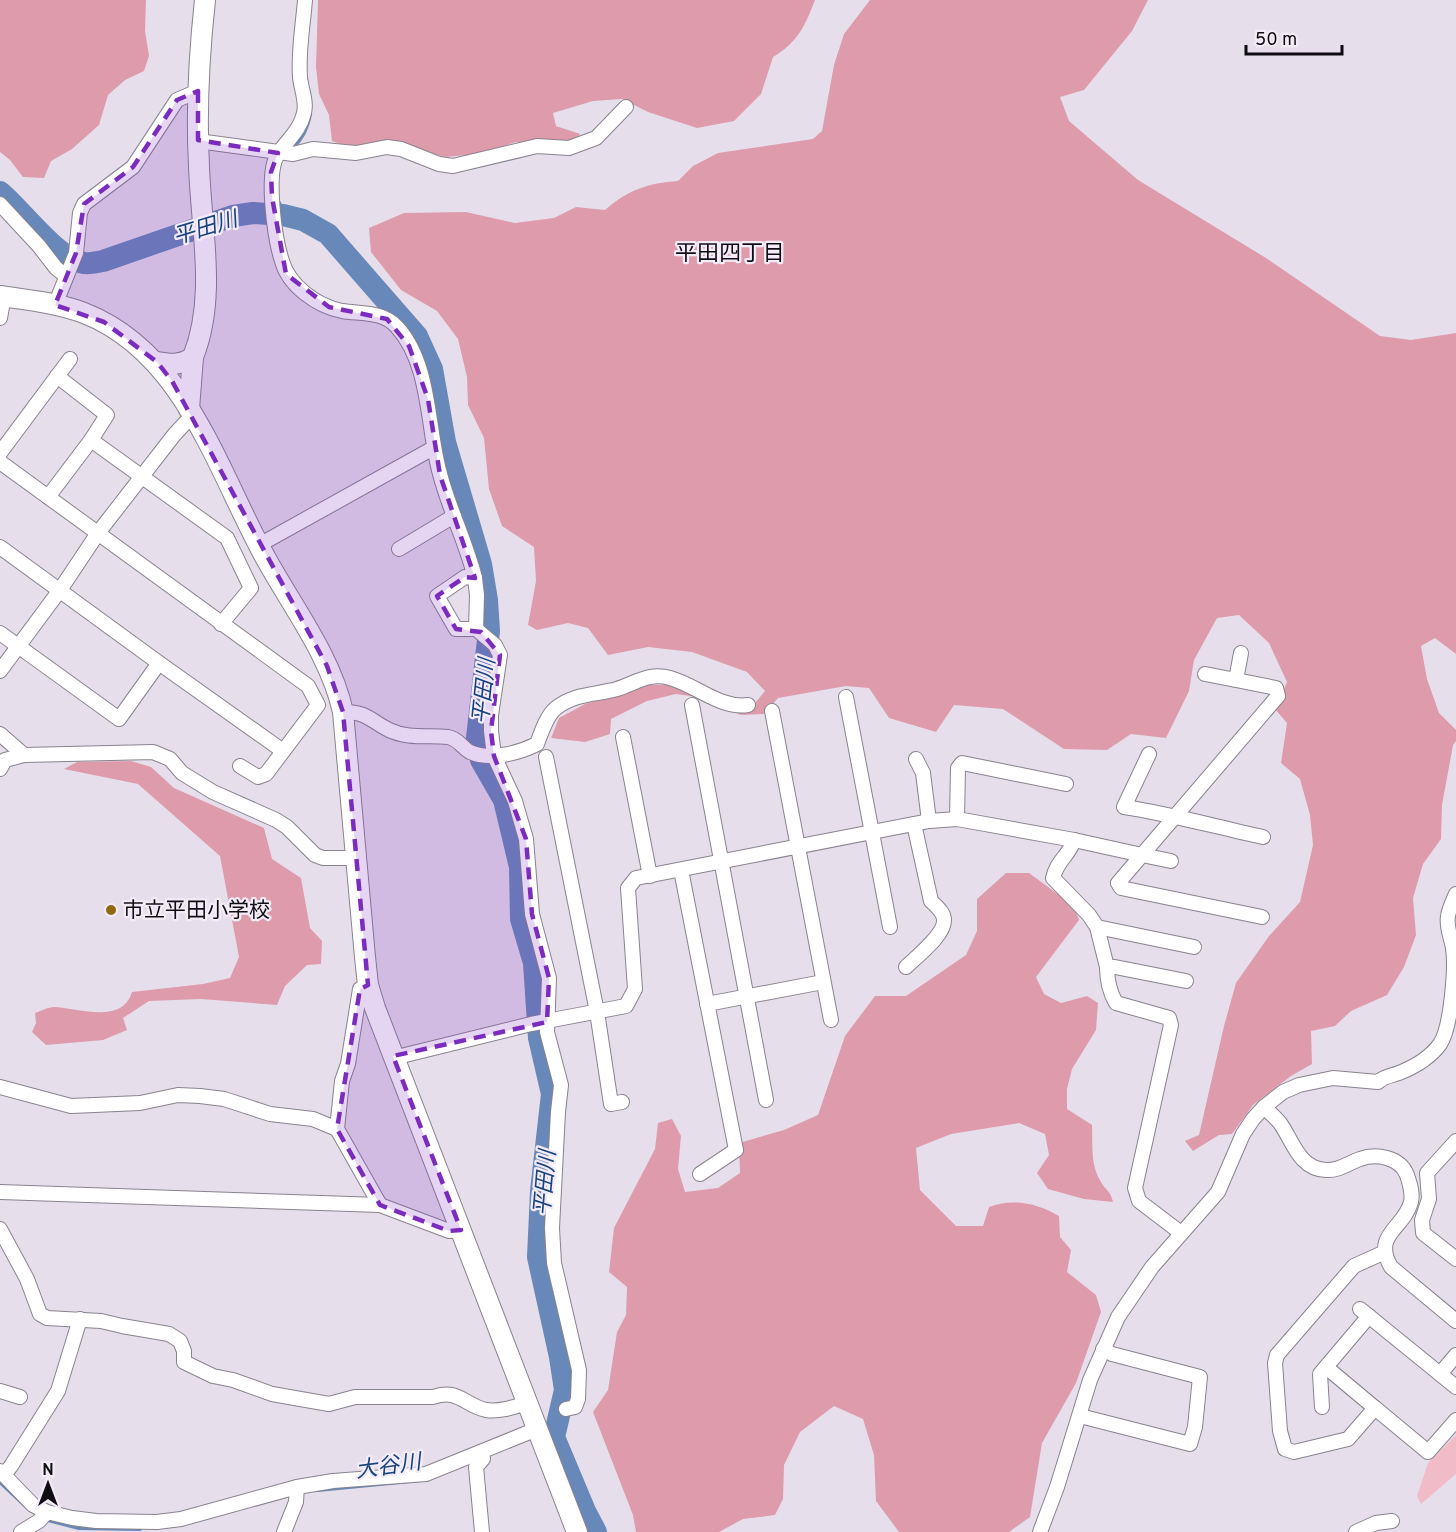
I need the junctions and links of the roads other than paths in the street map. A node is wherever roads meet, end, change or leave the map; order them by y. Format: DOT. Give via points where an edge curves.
graph roads {
  1 [pos="205,0"];
  2 [pos="305,0"];
  3 [pos="198,91"];
  4 [pos="626,107"];
  5 [pos="198,141"];
  6 [pos="278,153"];
  7 [pos="0,204"];
  8 [pos="71,265"];
  9 [pos="2,296"];
  10 [pos="55,306"];
  11 [pos="0,318"];
  12 [pos="193,357"];
  13 [pos="70,359"];
  14 [pos="157,362"];
  15 [pos="57,376"];
  16 [pos="192,413"];
  17 [pos="91,440"];
  18 [pos="434,450"];
  19 [pos="0,453"];
  20 [pos="0,462"];
  21 [pos="141,477"];
  22 [pos="48,497"];
  23 [pos="454,516"];
  24 [pos="98,533"];
  25 [pos="259,544"];
  26 [pos="0,547"];
  27 [pos="399,549"];
  28 [pos="475,578"];
  29 [pos="60,590"];
  30 [pos="221,624"];
  31 [pos="478,631"];
  32 [pos="0,633"];
  33 [pos="18,646"];
  34 [pos="1241,652"];
  35 [pos="159,663"];
  36 [pos="0,671"];
  37 [pos="1205,674"];
  38 [pos="1236,680"];
  39 [pos="846,697"];
  40 [pos="692,705"];
  41 [pos="748,705"];
  42 [pos="772,711"];
  43 [pos="343,712"];
  44 [pos="0,734"];
  45 [pos="623,737"];
  46 [pos="283,751"];
  47 [pos="1149,754"];
  48 [pos="24,755"];
  49 [pos="491,756"];
  50 [pos="546,757"];
  51 [pos="916,759"];
  52 [pos="240,766"];
  53 [pos="0,769"];
  54 [pos="1066,784"];
  55 [pos="1177,816"];
  56 [pos="957,819"];
  57 [pos="928,821"];
  58 [pos="914,824"];
  59 [pos="873,832"];
  60 [pos="1263,837"];
  61 [pos="1074,840"];
  62 [pos="797,848"];
  63 [pos="1142,855"];
  64 [pos="356,858"];
  65 [pos="1171,861"];
  66 [pos="722,862"];
  67 [pos="681,870"];
  68 [pos="650,876"];
  69 [pos="1456,894"];
  70 [pos="1262,917"];
  71 [pos="890,927"];
  72 [pos="1097,927"];
  73 [pos="1194,947"];
  74 [pos="906,967"];
  75 [pos="1107,967"];
  76 [pos="1186,981"];
  77 [pos="823,982"];
  78 [pos="368,985"];
  79 [pos="747,997"];
  80 [pos="707,1004"];
  81 [pos="597,1012"];
  82 [pos="831,1020"];
  83 [pos="540,1023"];
  84 [pos="393,1058"];
  85 [pos="0,1087"];
  86 [pos="766,1100"];
  87 [pos="622,1102"];
  88 [pos="1263,1107"];
  89 [pos="337,1129"];
  90 [pos="1456,1141"];
  91 [pos="700,1174"];
  92 [pos="0,1192"];
  93 [pos="380,1205"];
  94 [pos="0,1229"];
  95 [pos="461,1230"];
  96 [pos="1181,1233"];
  97 [pos="1385,1252"];
  98 [pos="1456,1259"];
  99 [pos="80,1319"];
  100 [pos="1456,1321"];
  101 [pos="1103,1349"];
  102 [pos="1456,1355"];
  103 [pos="1326,1366"];
  104 [pos="1440,1374"];
  105 [pos="1456,1388"];
  106 [pos="0,1391"];
  107 [pos="20,1397"];
  108 [pos="527,1403"];
  109 [pos="1322,1407"];
  110 [pos="1375,1408"];
  111 [pos="566,1409"];
  112 [pos="1080,1416"];
  113 [pos="1456,1420"];
  114 [pos="537,1429"];
  115 [pos="482,1452"];
  116 [pos="2,1473"];
  117 [pos="297,1487"];
  118 [pos="44,1516"];
  119 [pos="1392,1521"];
  120 [pos="21,1532"];
  121 [pos="284,1532"];
  122 [pos="482,1532"];
  123 [pos="577,1532"];
  124 [pos="1040,1532"];
  125 [pos="1356,1532"];
  1 -- 3 [label="street"];
  2 -- 6 [label="street" via="300,68 304,115 297,132"];
  3 -- 5 [label="street"];
  3 -- 8 [label="street" via="177,100 133,166 84,204"];
  4 -- 6 [label="street" via="596,138 568,148 537,146 453,166 387,147 356,153 314,149 298,154"];
  5 -- 6 [label="street"];
  5 -- 12 [label="street" via="207,292 204,321"];
  6 -- 18 [label="street" via="271,172 272,202 286,274 295,285 329,307 375,315 397,327 409,346 428,399"];
  7 -- 8 [label="street" via="56,268"];
  8 -- 10 [label="street"];
  9 -- 10 [label="street"];
  9 -- 11 [label="street"];
  10 -- 14 [label="street" via="104,322"];
  12 -- 14 [label="street" via="174,365"];
  12 -- 16 [label="street"];
  13 -- 15 [label="street"];
  14 -- 16 [label="street"];
  15 -- 17 [label="street" via="107,415"];
  15 -- 19 [label="street"];
  16 -- 21 [label="street"];
  16 -- 25 [label="street"];
  17 -- 21 [label="street"];
  17 -- 22 [label="street"];
  18 -- 23 [label="street"];
  18 -- 25 [label="street"];
  20 -- 22 [label="street"];
  21 -- 24 [label="street"];
  21 -- 30 [label="street" via="226,538 252,588"];
  22 -- 24 [label="street"];
  23 -- 27 [label="street"];
  23 -- 28 [label="street"];
  24 -- 29 [label="street"];
  24 -- 30 [label="street"];
  25 -- 43 [label="street" via="327,666 340,694"];
  26 -- 29 [label="street"];
  28 -- 31 [label="street"];
  28 -- 31 [label="street" via="465,577 437,596 456,629"];
  29 -- 33 [label="street"];
  29 -- 35 [label="street"];
  30 -- 46 [label="street" via="308,686 318,705"];
  31 -- 49 [label="street" via="495,645 500,655 491,715"];
  32 -- 33 [label="street"];
  33 -- 35 [label="street" via="119,719"];
  33 -- 36 [label="street"];
  34 -- 38 [label="street"];
  35 -- 46 [label="street"];
  37 -- 38 [label="street"];
  38 -- 55 [label="street" via="1276,688 1278,696"];
  39 -- 59 [label="street"];
  40 -- 66 [label="street"];
  41 -- 49 [label="street" via="727,704 670,678 640,678 615,689 565,701 554,710 537,744"];
  42 -- 62 [label="street"];
  43 -- 49 [label="street" via="365,714 404,735 456,739 467,750"];
  43 -- 64 [label="street"];
  44 -- 48 [label="street"];
  45 -- 68 [label="street"];
  46 -- 52 [label="street" via="266,774 258,777"];
  47 -- 55 [label="street" via="1124,807"];
  48 -- 53 [label="street" via="5,760"];
  48 -- 64 [label="street" via="153,752 170,759 182,773 213,792 276,820 315,855"];
  49 -- 83 [label="street" via="515,801 526,839 532,914 549,978"];
  50 -- 81 [label="street"];
  51 -- 57 [label="street" via="922,773"];
  54 -- 56 [label="street" via="962,763 958,768"];
  55 -- 60 [label="street"];
  55 -- 63 [label="street"];
  56 -- 57 [label="street"];
  56 -- 61 [label="street"];
  57 -- 58 [label="street"];
  58 -- 59 [label="street"];
  58 -- 74 [label="street" via="931,901 945,919 936,939"];
  59 -- 62 [label="street"];
  59 -- 71 [label="street"];
  61 -- 63 [label="street"];
  61 -- 72 [label="street" via="1055,867 1053,878"];
  62 -- 66 [label="street"];
  62 -- 77 [label="street"];
  63 -- 65 [label="street"];
  63 -- 70 [label="street" via="1118,883 1121,888"];
  64 -- 78 [label="street"];
  66 -- 67 [label="street"];
  66 -- 79 [label="street"];
  67 -- 68 [label="street"];
  67 -- 80 [label="street"];
  68 -- 81 [label="street" via="636,878 628,888 635,989 626,1006"];
  69 -- 88 [label="street" via="1448,917 1454,964 1447,1026 1430,1055 1378,1082 1334,1078 1314,1081 1283,1092"];
  72 -- 73 [label="street"];
  72 -- 75 [label="street"];
  75 -- 76 [label="street"];
  75 -- 96 [label="street" via="1107,981 1116,1003 1168,1018 1171,1025 1135,1188 1139,1201"];
  77 -- 79 [label="street"];
  77 -- 82 [label="street"];
  78 -- 84 [label="street"];
  78 -- 89 [label="street" via="360,988"];
  79 -- 80 [label="street"];
  79 -- 86 [label="street"];
  80 -- 91 [label="street" via="736,1150"];
  81 -- 83 [label="street"];
  81 -- 87 [label="street" via="610,1104"];
  83 -- 84 [label="street"];
  83 -- 111 [label="street" via="549,1038 561,1085 552,1228 554,1263 579,1370 578,1399 575,1407"];
  84 -- 95 [label="street"];
  85 -- 89 [label="street" via="71,1106 200,1095 270,1114 313,1119"];
  88 -- 96 [label="street" via="1243,1134 1218,1192"];
  88 -- 97 [label="street" via="1280,1123 1298,1154 1316,1169 1341,1168 1372,1156 1389,1159 1405,1170 1411,1202 1392,1229"];
  89 -- 93 [label="street"];
  90 -- 98 [label="street" via="1427,1173 1429,1199 1422,1220 1423,1233"];
  92 -- 93 [label="street"];
  93 -- 95 [label="street" via="449,1231"];
  94 -- 99 [label="street" via="27,1279 40,1314"];
  95 -- 108 [label="street"];
  96 -- 101 [label="street" via="1118,1317"];
  97 -- 100 [label="street" via="1391,1267"];
  97 -- 110 [label="street" via="1354,1266 1277,1355 1275,1363 1285,1449 1294,1452 1348,1439"];
  99 -- 108 [label="street" via="169,1334 180,1341 184,1362 213,1376 291,1398 329,1404 355,1397 433,1397 444,1393 484,1410"];
  99 -- 116 [label="street" via="58,1391 11,1466"];
  101 -- 112 [label="street"];
  101 -- 112 [label="street" via="1200,1377 1190,1444"];
  102 -- 104 [label="street"];
  103 -- 104 [label="street" via="1364,1312"];
  103 -- 109 [label="street" via="1320,1374"];
  103 -- 110 [label="street"];
  104 -- 105 [label="street"];
  106 -- 107 [label="street"];
  108 -- 114 [label="street"];
  110 -- 113 [label="street" via="1428,1452"];
  112 -- 124 [label="street"];
  114 -- 115 [label="street"];
  114 -- 123 [label="street"];
  115 -- 117 [label="street" via="426,1474"];
  115 -- 122 [label="street" via="483,1459 476,1467"];
  116 -- 118 [label="street"];
  117 -- 118 [label="street" via="157,1522"];
  117 -- 121 [label="street" via="296,1502"];
  118 -- 120 [label="street"];
  119 -- 125 [label="street"];
}
